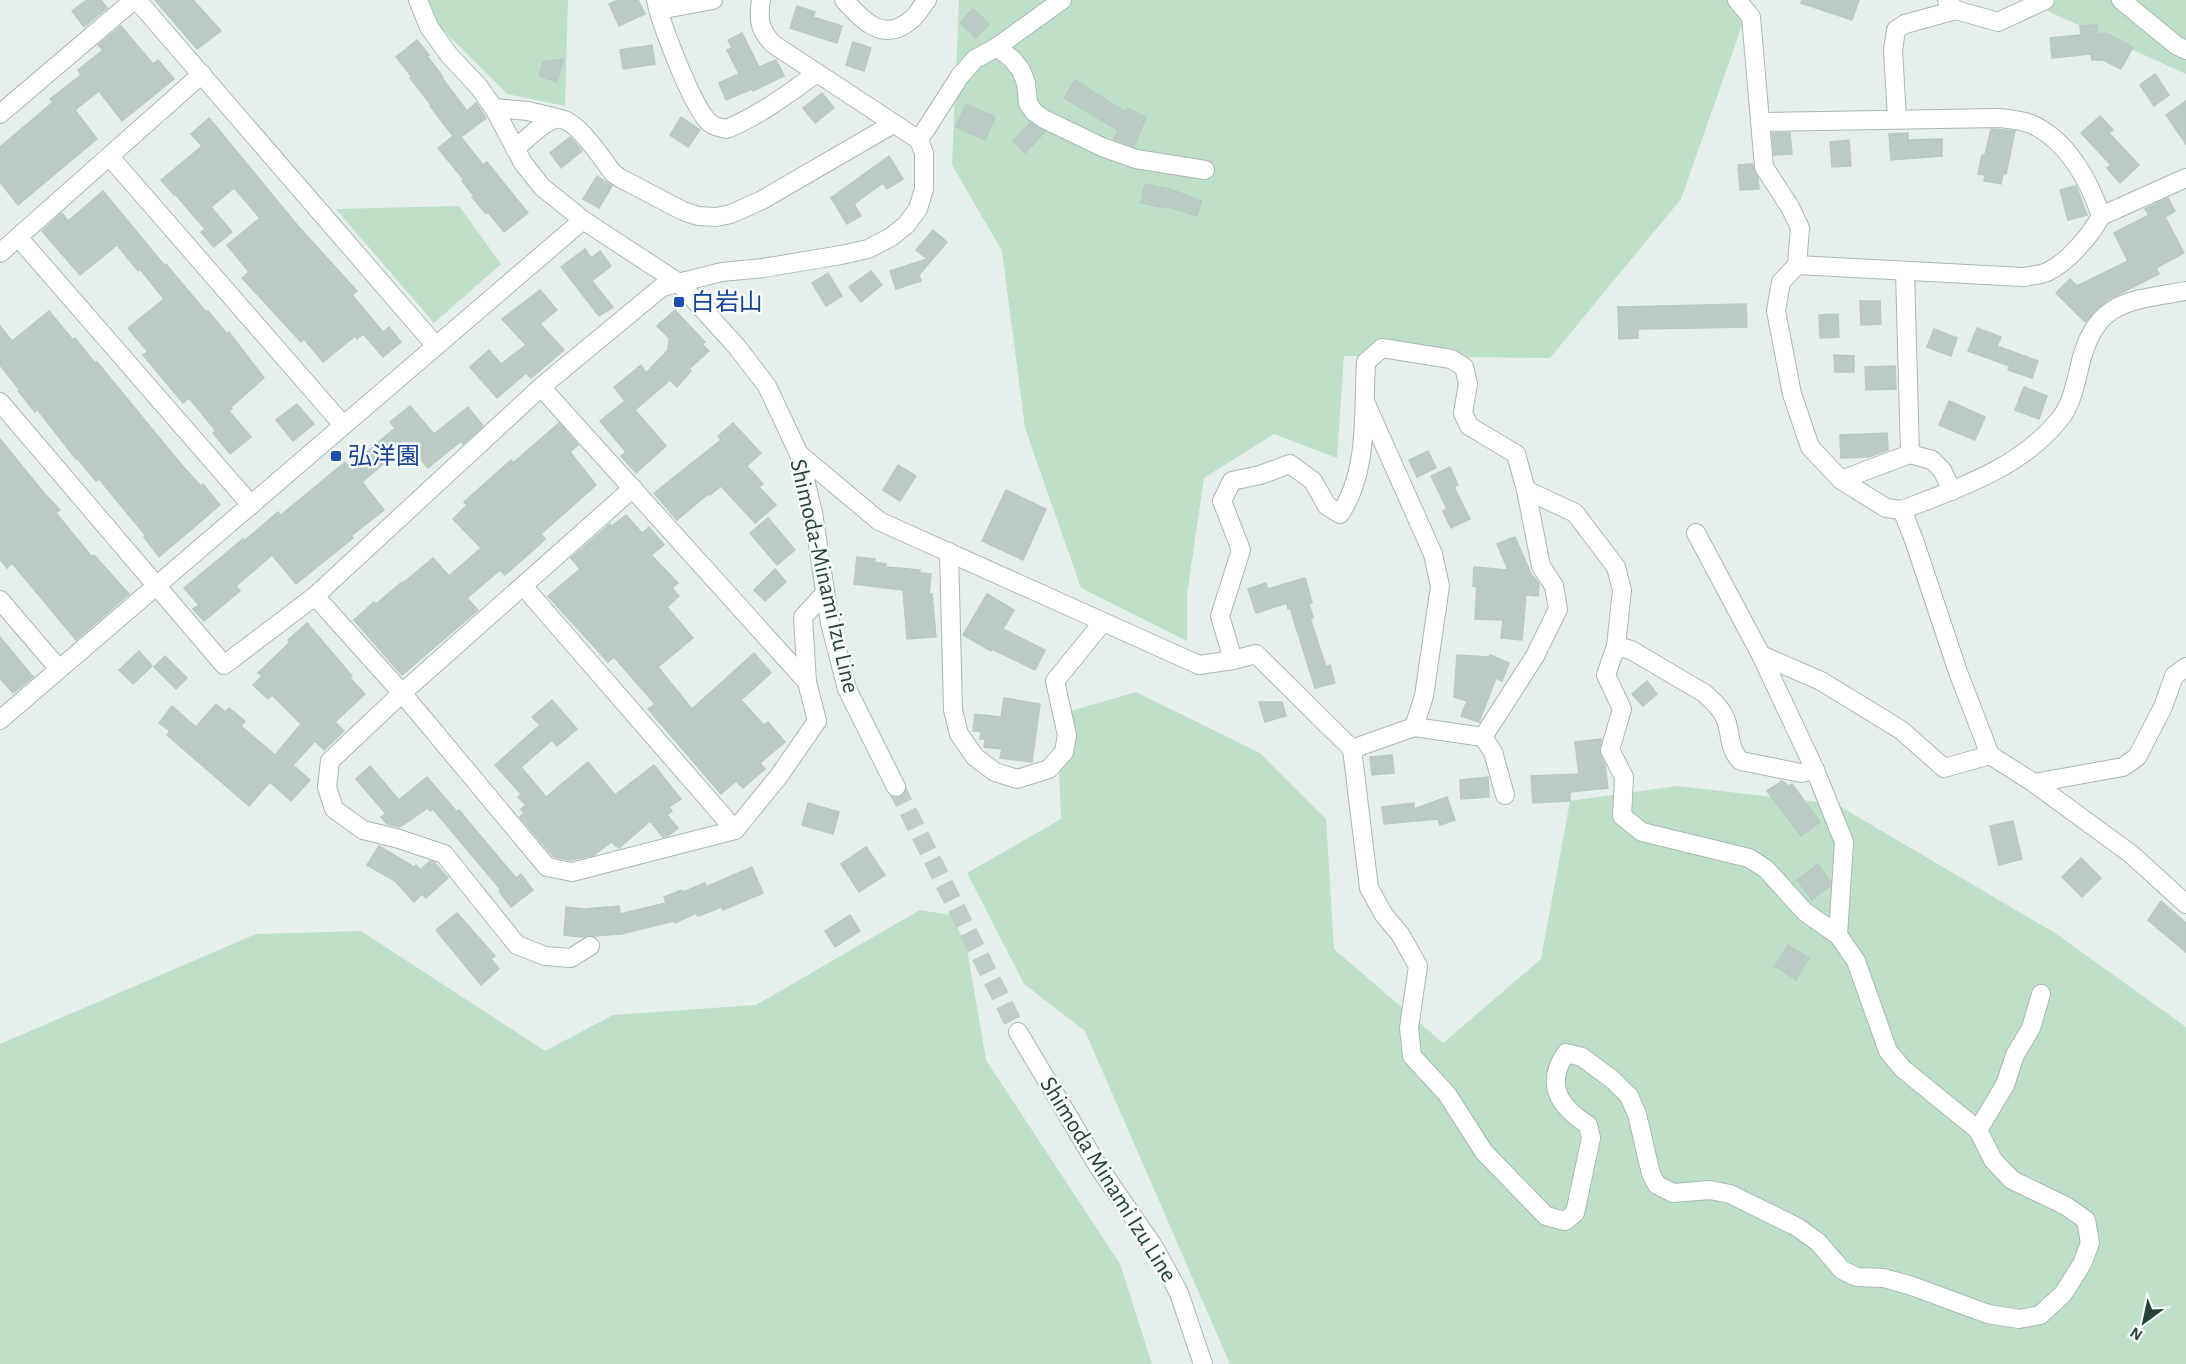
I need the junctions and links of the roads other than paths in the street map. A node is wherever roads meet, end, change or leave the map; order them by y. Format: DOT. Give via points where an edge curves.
graph roads {
  1 [pos="136,0"];
  2 [pos="418,0"];
  3 [pos="713,0"];
  4 [pos="761,0"];
  5 [pos="844,0"];
  6 [pos="927,0"];
  7 [pos="1062,0"];
  8 [pos="1737,0"];
  9 [pos="2045,0"];
  10 [pos="2121,0"];
  11 [pos="657,5"];
  12 [pos="1951,5"];
  13 [pos="997,47"];
  14 [pos="2186,50"];
  15 [pos="817,73"];
  16 [pos="202,74"];
  17 [pos="494,108"];
  18 [pos="1,111"];
  19 [pos="557,118"];
  20 [pos="1897,119"];
  21 [pos="1761,122"];
  22 [pos="893,124"];
  23 [pos="918,140"];
  24 [pos="515,149"];
  25 [pos="110,157"];
  26 [pos="1205,170"];
  27 [pos="2186,178"];
  28 [pos="2101,216"];
  29 [pos="583,220"];
  30 [pos="18,237"];
  31 [pos="0,253"];
  32 [pos="1797,266"];
  33 [pos="1905,271"];
  34 [pos="679,283"];
  35 [pos="2186,291"];
  36 [pos="436,346"];
  37 [pos="541,387"];
  38 [pos="1364,399"];
  39 [pos="0,402"];
  40 [pos="344,425"];
  41 [pos="799,454"];
  42 [pos="1910,454"];
  43 [pos="1840,480"];
  44 [pos="633,488"];
  45 [pos="1527,490"];
  46 [pos="1952,490"];
  47 [pos="251,505"];
  48 [pos="1902,510"];
  49 [pos="1696,533"];
  50 [pos="949,552"];
  51 [pos="157,586"];
  52 [pos="524,587"];
  53 [pos="825,593"];
  54 [pos="315,596"];
  55 [pos="0,600"];
  56 [pos="1103,622"];
  57 [pos="1616,646"];
  58 [pos="1761,655"];
  59 [pos="1233,660"];
  60 [pos="2186,667"];
  61 [pos="59,669"];
  62 [pos="807,682"];
  63 [pos="402,693"];
  64 [pos="0,720"];
  65 [pos="1414,727"];
  66 [pos="1483,737"];
  67 [pos="1352,749"];
  68 [pos="1990,755"];
  69 [pos="1815,770"];
  70 [pos="2034,783"];
  71 [pos="896,787"];
  72 [pos="1505,795"];
  73 [pos="735,830"];
  74 [pos="2186,904"];
  75 [pos="1838,935"];
  76 [pos="590,946"];
  77 [pos="2041,994"];
  78 [pos="1018,1032"];
  79 [pos="1978,1130"];
  80 [pos="1203,1364"];
  1 -- 16 [label="street"];
  1 -- 18 [label="street"];
  2 -- 17 [label="street, Shimoda-Minami Izu Line" via="429,27"];
  3 -- 11 [label="street"];
  4 -- 15 [label="street" via="760,24 767,37"];
  5 -- 6 [label="street" via="876,29 886,31 912,19"];
  7 -- 13 [label="street"];
  8 -- 21 [label="street" via="1751,17"];
  9 -- 12 [label="street" via="1998,22"];
  10 -- 14 [label="street"];
  11 -- 15 [label="street" via="684,79 710,124 727,129 745,121"];
  12 -- 20 [label="street" via="1896,30 1893,50"];
  13 -- 23 [label="street" via="975,59 960,76"];
  13 -- 26 [label="street" via="1021,70 1029,102 1044,119 1136,159"];
  15 -- 22 [label="street"];
  16 -- 25 [label="street"];
  16 -- 36 [label="street"];
  17 -- 19 [label="street"];
  17 -- 24 [label="street, Shimoda-Minami Izu Line"];
  19 -- 22 [label="street" via="581,132 620,178 683,211 716,217 762,200"];
  19 -- 24 [label="street"];
  20 -- 21 [label="street"];
  20 -- 28 [label="street" via="1998,118 2029,123 2064,146 2094,195"];
  21 -- 32 [label="street" via="1764,167 1800,228"];
  22 -- 23 [label="street"];
  23 -- 34 [label="street" via="924,153 924,189 918,209 891,237 868,249 841,255 722,272"];
  24 -- 29 [label="street, Shimoda-Minami Izu Line" via="542,187"];
  25 -- 30 [label="street"];
  25 -- 40 [label="street"];
  27 -- 28 [label="street"];
  28 -- 33 [label="street" via="2079,245 2047,272 2023,277"];
  29 -- 34 [label="street, Shimoda-Minami Izu Line"];
  29 -- 36 [label="street"];
  30 -- 31 [label="street"];
  30 -- 47 [label="street"];
  32 -- 33 [label="street"];
  32 -- 43 [label="street" via="1781,282 1776,311 1792,394 1810,447"];
  33 -- 42 [label="street"];
  34 -- 37 [label="street" via="662,287"];
  34 -- 41 [label="street, Shimoda-Minami Izu Line" via="737,346 767,386"];
  35 -- 46 [label="street" via="2132,300 2107,312 2083,352 2074,391 2061,418 2038,443 1996,472"];
  36 -- 40 [label="street"];
  37 -- 44 [label="street"];
  37 -- 54 [label="street"];
  38 -- 45 [label="street" via="1366,362 1382,348 1451,359 1464,368 1468,384 1463,413 1469,426 1516,454"];
  38 -- 59 [label="street" via="1361,460 1350,499 1340,514 1327,506 1313,481 1290,464 1232,481 1222,501 1241,550 1220,616"];
  38 -- 65 [label="street" via="1432,554 1440,586 1424,696"];
  39 -- 51 [label="street"];
  40 -- 47 [label="street"];
  41 -- 50 [label="street" via="879,521"];
  41 -- 53 [label="street, Shimoda-Minami Izu Line"];
  42 -- 43 [label="street"];
  42 -- 46 [label="street" via="1932,459"];
  43 -- 48 [label="street" via="1886,508"];
  44 -- 52 [label="street"];
  44 -- 62 [label="street"];
  45 -- 57 [label="street" via="1575,513 1616,567 1622,590"];
  45 -- 66 [label="street" via="1541,566 1554,586 1558,609 1535,656"];
  46 -- 48 [label="street"];
  47 -- 51 [label="street"];
  48 -- 68 [label="street"];
  49 -- 58 [label="street"];
  50 -- 56 [label="street"];
  50 -- 56 [label="street" via="953,710 959,734 975,757 995,772 1017,779 1049,769 1064,752 1067,735 1055,681"];
  51 -- 54 [label="street" via="224,665"];
  51 -- 61 [label="street"];
  52 -- 63 [label="street"];
  52 -- 73 [label="street"];
  53 -- 62 [label="street" via="803,617"];
  53 -- 71 [label="street, Shimoda-Minami Izu Line" via="847,689"];
  54 -- 63 [label="street"];
  55 -- 61 [label="street"];
  56 -- 59 [label="street" via="1199,665"];
  57 -- 69 [label="street" via="1631,650 1714,702 1726,718 1734,755 1741,761 1801,773"];
  57 -- 75 [label="street" via="1606,675 1622,710 1610,750 1624,777 1622,816 1642,832 1749,858 1766,869 1805,912"];
  58 -- 68 [label="street" via="1831,687 1901,730 1944,768"];
  58 -- 69 [label="street"];
  59 -- 67 [label="street" via="1256,654"];
  60 -- 70 [label="street" via="2174,676 2137,757 2123,767"];
  61 -- 64 [label="street"];
  62 -- 73 [label="street" via="817,721"];
  63 -- 73 [label="street" via="547,867 572,872"];
  63 -- 76 [label="street" via="330,761 327,787 334,809 363,830 444,854 517,945 545,956 571,958"];
  65 -- 66 [label="street"];
  65 -- 67 [label="street"];
  66 -- 72 [label="street" via="1493,752"];
  67 -- 79 [label="street" via="1369,888 1418,966 1409,1028 1412,1056 1447,1094 1484,1152 1546,1216 1564,1221 1575,1213 1591,1138 1588,1125 1560,1102 1555,1082 1558,1065 1566,1053 1582,1058 1629,1096 1657,1185 1673,1193 1710,1190 1730,1194 1797,1227 1818,1242 1842,1270 1857,1277 1884,1278 1988,1314 2019,1319 2040,1315 2063,1294 2082,1264 2090,1243 2086,1220 2012,1180 1993,1160"];
  68 -- 70 [label="street"];
  69 -- 75 [label="street" via="1844,842"];
  70 -- 74 [label="street" via="2131,854"];
  75 -- 79 [label="street" via="1856,961 1888,1052 1919,1084"];
  77 -- 79 [label="street" via="2031,1028 2015,1055 2005,1086"];
  78 -- 80 [label="street, Shimoda Minami Izu Line" via="1098,1166 1154,1247 1179,1293"];
}
